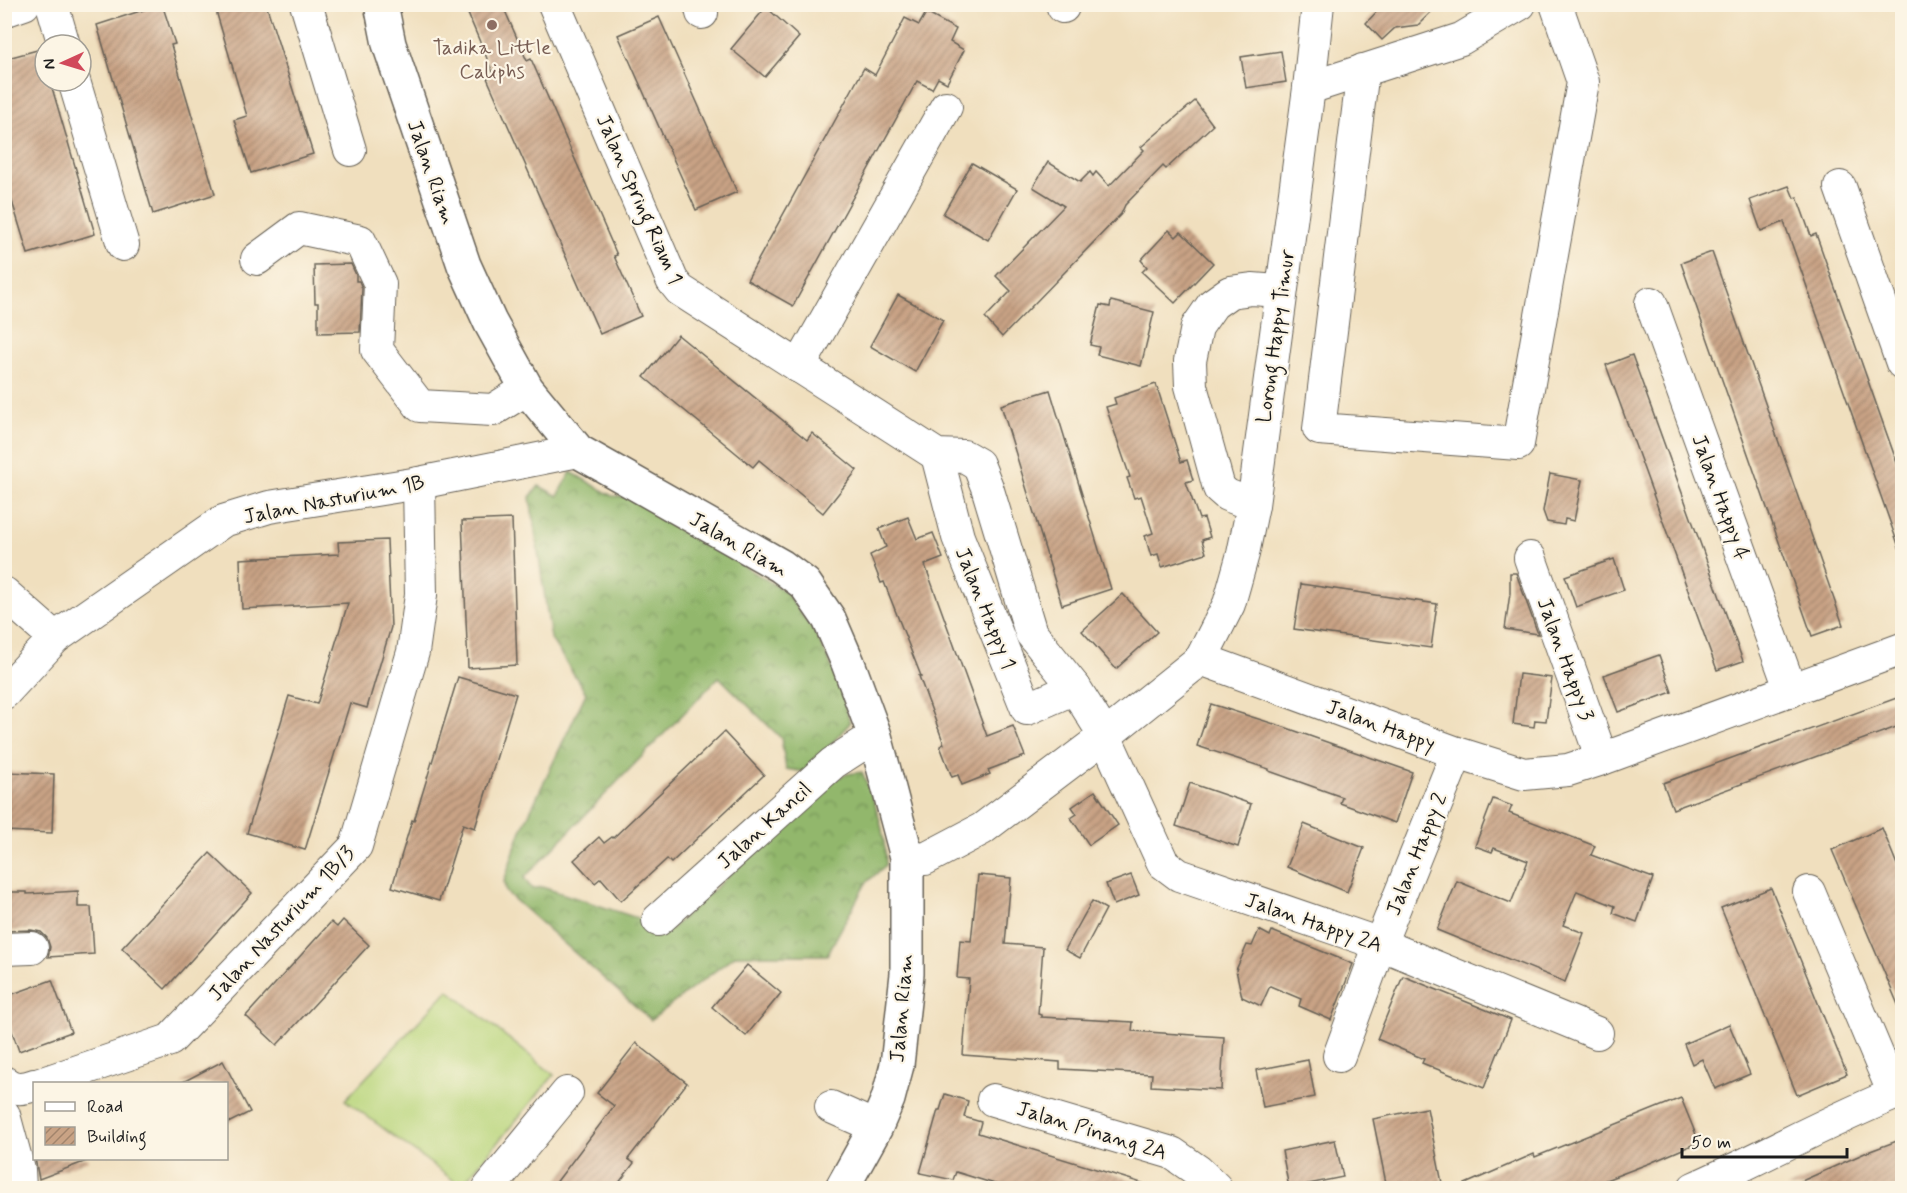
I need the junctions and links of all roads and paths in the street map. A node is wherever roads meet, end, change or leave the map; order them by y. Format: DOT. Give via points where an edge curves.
graph roads {
  1 [pos="24,4"];
  2 [pos="52,4"];
  3 [pos="306,4"];
  4 [pos="381,4"];
  5 [pos="555,4"];
  6 [pos="1318,4"];
  7 [pos="1520,4"];
  8 [pos="1556,4"];
  9 [pos="4,10"];
  10 [pos="60,33"];
  11 [pos="1363,70"];
  12 [pos="1309,88"];
  13 [pos="78,93"];
  14 [pos="946,107"];
  15 [pos="350,150"];
  16 [pos="1840,187"];
  17 [pos="123,245"];
  18 [pos="257,259"];
  19 [pos="1280,291"];
  20 [pos="1651,303"];
  21 [pos="1902,363"];
  22 [pos="799,368"];
  23 [pos="527,389"];
  24 [pos="578,451"];
  25 [pos="932,451"];
  26 [pos="419,483"];
  27 [pos="1252,505"];
  28 [pos="1530,558"];
  29 [pos="4,593"];
  30 [pos="55,638"];
  31 [pos="1902,650"];
  32 [pos="1201,659"];
  33 [pos="1076,688"];
  34 [pos="1791,691"];
  35 [pos="4,693"];
  36 [pos="875,736"];
  37 [pos="1105,736"];
  38 [pos="1457,753"];
  39 [pos="1602,759"];
  40 [pos="907,857"];
  41 [pos="1809,892"];
  42 [pos="658,920"];
  43 [pos="1380,945"];
  44 [pos="1597,1033"];
  45 [pos="1339,1056"];
  46 [pos="43,1082"];
  47 [pos="567,1093"];
  48 [pos="1898,1093"];
  49 [pos="11,1094"];
  50 [pos="993,1100"];
  51 [pos="831,1107"];
  52 [pos="876,1127"];
  53 [pos="1753,1176"];
  54 [pos="20,1188"];
  55 [pos="489,1188"];
  56 [pos="842,1188"];
  57 [pos="1216,1188"];
  58 [pos="1694,1188"];
  1 -- 9 [label="street"];
  2 -- 10 [label="street"];
  3 -- 15 [label="street"];
  4 -- 23 [label="main road, Jalan Riam" via="389,44 464,265"];
  5 -- 22 [label="street, Jalan Spring Riam 1" via="672,280 689,297"];
  6 -- 12 [label="street, Lorong Happy Timur"];
  7 -- 11 [label="street" via="1461,39"];
  8 -- 11 [label="street" via="1583,82 1518,444 1319,429"];
  11 -- 12 [label="street"];
  12 -- 19 [label="street, Lorong Happy Timur"];
  13 -- 17 [label="street"];
  14 -- 22 [label="street"];
  16 -- 21 [label="street"];
  18 -- 23 [label="street" via="299,228 360,241 380,284 377,350 420,406 493,410"];
  19 -- 27 [label="street, Lorong Happy Timur"];
  19 -- 27 [label="street" via="1230,292 1213,304 1197,327 1190,361 1191,386 1219,488"];
  20 -- 34 [label="street, Jalan Happy 4"];
  22 -- 25 [label="street, Jalan Spring Riam 1"];
  23 -- 24 [label="main road, Jalan Riam"];
  24 -- 26 [label="street, Jalan Nasturium 1B"];
  24 -- 36 [label="main road, Jalan Riam" via="781,566 805,584 830,619"];
  25 -- 33 [label="street, Jalan Happy 1" via="964,456 978,464 1031,633"];
  25 -- 33 [label="street, Jalan Happy 1" via="958,537 1027,710"];
  26 -- 30 [label="street, Jalan Nasturium 1B" via="269,507 223,521"];
  26 -- 46 [label="street, Jalan Nasturium 1B/3" via="421,596 413,652 356,846 170,1040"];
  27 -- 32 [label="street, Lorong Happy Timur" via="1244,554 1229,604"];
  28 -- 39 [label="street, Jalan Happy 3"];
  29 -- 30 [label="street"];
  30 -- 35 [label="street, Jalan Nasturium 1B"];
  31 -- 34 [label="street, Jalan Happy"];
  32 -- 37 [label="street"];
  32 -- 38 [label="street, Jalan Happy"];
  33 -- 37 [label="street, Jalan Happy 1"];
  34 -- 39 [label="street, Jalan Happy"];
  36 -- 40 [label="main road, Jalan Riam"];
  36 -- 42 [label="street, Jalan Kancil" via="833,764"];
  37 -- 40 [label="street" via="982,829 925,859"];
  37 -- 43 [label="street, Jalan Happy 2A" via="1163,863 1179,875"];
  38 -- 39 [label="street, Jalan Happy" via="1524,774 1568,770"];
  38 -- 43 [label="street, Jalan Happy 2"];
  40 -- 52 [label="main road, Jalan Riam" via="907,974 897,1065"];
  41 -- 48 [label="street"];
  43 -- 44 [label="street, Jalan Happy 2A"];
  43 -- 45 [label="street, Jalan Happy 2"];
  47 -- 55 [label="street"];
  48 -- 53 [label="street" via="1776,1149"];
  49 -- 54 [label="street"];
  50 -- 57 [label="street, Jalan Pinang 2A" via="1172,1153"];
  51 -- 52 [label="street"];
  52 -- 56 [label="main road, Jalan Riam"];
  53 -- 58 [label="street"];
}
